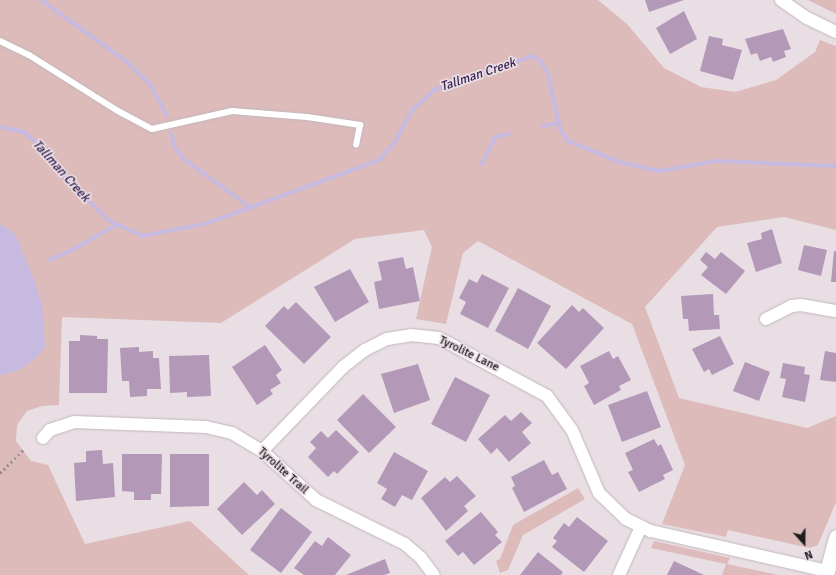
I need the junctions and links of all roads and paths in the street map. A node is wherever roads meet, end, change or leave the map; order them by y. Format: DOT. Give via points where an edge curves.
graph roads {
  1 [pos="781,0"];
  2 [pos="836,32"];
  3 [pos="0,41"];
  4 [pos="356,146"];
  5 [pos="836,311"];
  6 [pos="766,319"];
  7 [pos="43,438"];
  8 [pos="23,450"];
  9 [pos="262,451"];
  10 [pos="0,473"];
  11 [pos="641,527"];
  12 [pos="836,537"];
  13 [pos="827,573"];
  14 [pos="434,575"];
  15 [pos="619,575"];
  1 -- 2 [label="street" via="805,17"];
  3 -- 4 [label="lane" via="29,54 118,111 152,129 232,111 307,117 360,125"];
  5 -- 6 [label="street" via="801,305 792,306"];
  7 -- 9 [label="street, Tyrolite Trail" via="50,430 74,422 206,427 232,433"];
  8 -- 10 [label="path"];
  9 -- 11 [label="street, Tyrolite Lane" via="343,367 365,350 387,339 412,335 439,338 547,396 572,430 599,493 614,510"];
  9 -- 14 [label="street, Tyrolite Trail" via="316,500 405,544 421,558"];
  11 -- 13 [label="street, Tyrolite Lane"];
  11 -- 15 [label="street"];
  12 -- 13 [label="street"];
}
